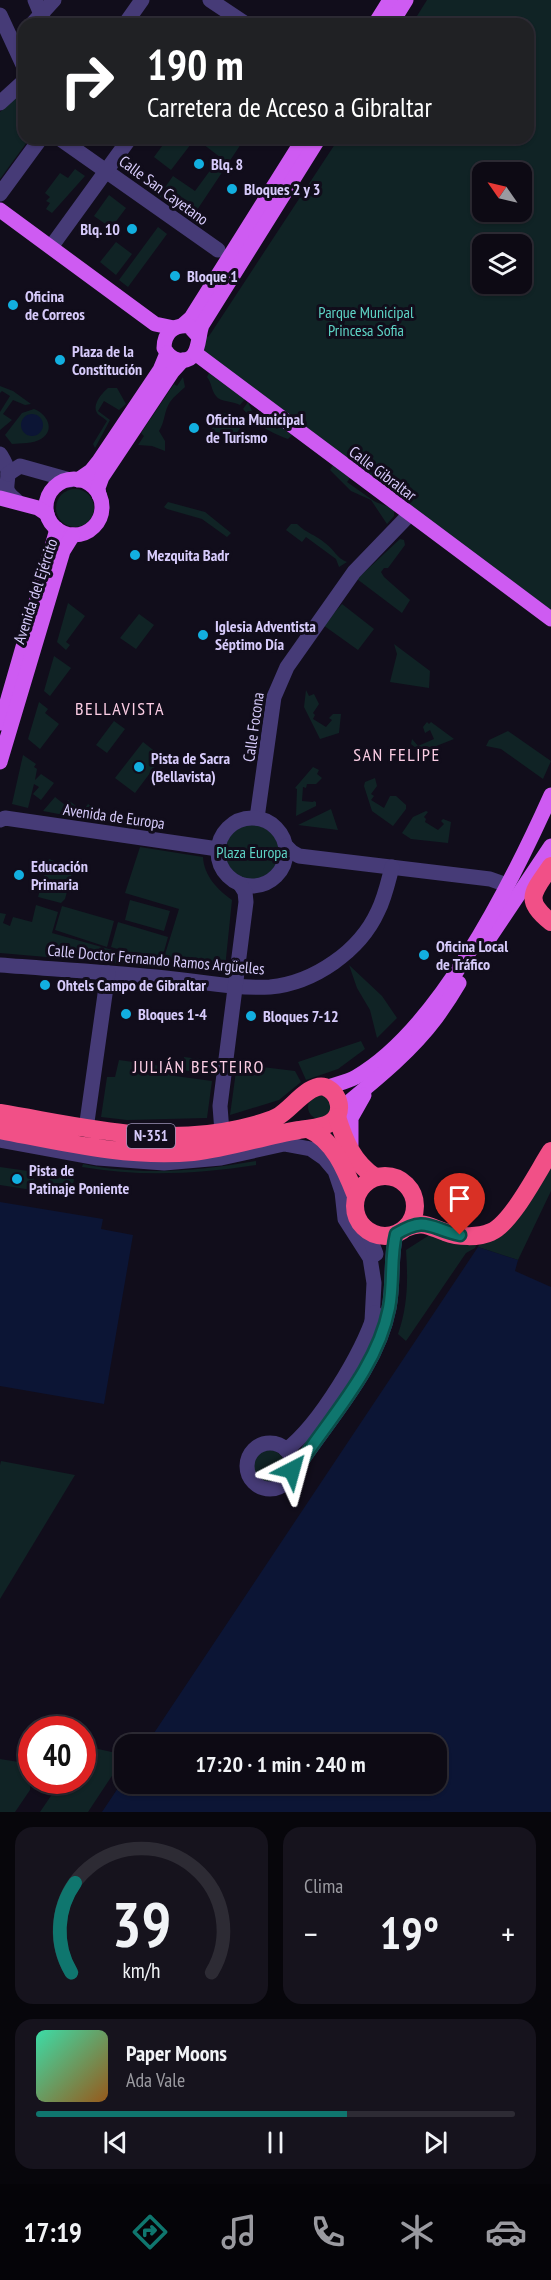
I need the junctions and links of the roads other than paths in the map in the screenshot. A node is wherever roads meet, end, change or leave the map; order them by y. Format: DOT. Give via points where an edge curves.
graph roads {
  1 [pos="35,0"];
  2 [pos="54,0"];
  3 [pos="142,0"];
  4 [pos="210,0"];
  5 [pos="390,0"];
  6 [pos="406,0"];
  7 [pos="0,15"];
  8 [pos="39,18"];
  9 [pos="42,18"];
  10 [pos="129,18"];
  11 [pos="237,18"];
  12 [pos="379,18"];
  13 [pos="395,18"];
  14 [pos="18,37"];
  15 [pos="18,86"];
  16 [pos="0,103"];
  17 [pos="37,144"];
  18 [pos="68,144"];
  19 [pos="126,144"];
  20 [pos="300,144"];
  21 [pos="315,144"];
  22 [pos="106,171"];
  23 [pos="0,194"];
  24 [pos="0,210"];
  25 [pos="246,231"];
  26 [pos="51,247"];
  27 [pos="218,250"];
  28 [pos="218,276"];
  29 [pos="155,324"];
  30 [pos="179,326"];
  31 [pos="199,337"];
  32 [pos="166,347"];
  33 [pos="189,357"];
  34 [pos="0,454"];
  35 [pos="8,474"];
  36 [pos="74,480"];
  37 [pos="99,495"];
  38 [pos="0,498"];
  39 [pos="17,501"];
  40 [pos="47,514"];
  41 [pos="409,515"];
  42 [pos="57,529"];
  43 [pos="73,535"];
  44 [pos="551,619"];
  45 [pos="0,726"];
  46 [pos="0,762"];
  47 [pos="551,795"];
  48 [pos="2,818"];
  49 [pos="257,818"];
  50 [pos="286,846"];
  51 [pos="551,846"];
  52 [pos="218,849"];
  53 [pos="299,856"];
  54 [pos="285,864"];
  55 [pos="551,866"];
  56 [pos="392,867"];
  57 [pos="240,884"];
  58 [pos="507,885"];
  59 [pos="258,886"];
  60 [pos="246,902"];
  61 [pos="551,922"];
  62 [pos="0,965"];
  63 [pos="108,973"];
  64 [pos="235,986"];
  65 [pos="377,1078"];
  66 [pos="326,1088"];
  67 [pos="0,1113"];
  68 [pos="338,1114"];
  69 [pos="86,1129"];
  70 [pos="308,1129"];
  71 [pos="0,1130"];
  72 [pos="222,1132"];
  73 [pos="0,1140"];
  74 [pos="551,1151"];
  75 [pos="354,1157"];
  76 [pos="375,1177"];
  77 [pos="356,1196"];
  78 [pos="367,1231"];
  79 [pos="401,1231"];
  80 [pos="372,1321"];
  81 [pos="286,1450"];
  82 [pos="292,1470"];
  1 -- 8 [label="street"];
  2 -- 9 [label="street"];
  3 -- 10 [label="street"];
  4 -- 11 [label="street"];
  5 -- 12 [label="main road"];
  6 -- 13 [label="main road"];
  7 -- 14 [label="street"];
  15 -- 16 [label="street"];
  17 -- 23 [label="street"];
  18 -- 22 [label="street, Calle San Cayetano"];
  19 -- 22 [label="street"];
  20 -- 25 [label="main road"];
  21 -- 31 [label="main road" via="202,325"];
  22 -- 26 [label="street"];
  22 -- 27 [label="street, Calle San Cayetano"];
  24 -- 26 [label="main road"];
  25 -- 27 [label="main road" via="230,248"];
  25 -- 28 [label="main road"];
  26 -- 29 [label="main road"];
  27 -- 28 [label="main road" via="222,259"];
  28 -- 30 [label="main road" via="190,320"];
  29 -- 30 [label="main road"];
  29 -- 32 [label="main road"];
  30 -- 31 [label="main road" via="193,328"];
  30 -- 32 [label="main road" via="167,335"];
  31 -- 33 [label="main road"];
  32 -- 33 [label="main road" via="174,359"];
  32 -- 36 [label="main road" via="160,370 99,461 91,471"];
  33 -- 37 [label="main road" via="172,372 102,477"];
  33 -- 41 [label="main road, Calle Gibraltar"];
  34 -- 35 [label="street"];
  35 -- 36 [label="street" via="20,466"];
  35 -- 39 [label="street" via="6,488"];
  36 -- 37 [label="main road" via="92,486"];
  36 -- 40 [label="main road" via="51,491"];
  37 -- 43 [label="main road" via="101,513 95,525"];
  38 -- 39 [label="main road"];
  39 -- 40 [label="main road"];
  40 -- 42 [label="main road"];
  41 -- 44 [label="main road, Calle Gibraltar"];
  41 -- 49 [label="street, Calle Focona" via="354,572 287,667 272,710"];
  42 -- 43 [label="main road"];
  42 -- 45 [label="main road, Avenida del Ejército"];
  43 -- 46 [label="main road, Avenida del Ejército" via="63,551"];
  47 -- 58 [label="main road, N-351"];
  48 -- 52 [label="street, Avenida de Europa"];
  49 -- 50 [label="street" via="276,828"];
  49 -- 52 [label="street" via="231,826"];
  50 -- 53 [label="street"];
  50 -- 54 [label="street"];
  51 -- 65 [label="main road, N-351" via="436,1018 401,1058"];
  52 -- 57 [label="street" via="223,870"];
  53 -- 54 [label="street"];
  53 -- 56 [label="street"];
  54 -- 59 [label="street" via="273,879"];
  55 -- 61 [label="highway" via="537,888 533,904"];
  56 -- 58 [label="street" via="490,879"];
  56 -- 64 [label="street, Calle Doctor Fernando Ramos Argüelles" via="377,913 342,957 292,982 270,987"];
  57 -- 59 [label="street"];
  57 -- 60 [label="street"];
  58 -- 66 [label="main road, N-351" via="459,968 415,1025 371,1066"];
  59 -- 60 [label="street"];
  60 -- 64 [label="street"];
  62 -- 63 [label="street, Calle Doctor Fernando Ramos Argüelles"];
  63 -- 64 [label="street, Calle Doctor Fernando Ramos Argüelles"];
  63 -- 69 [label="street"];
  64 -- 72 [label="street" via="220,1106"];
  65 -- 68 [label="main road, N-351"];
  65 -- 75 [label="main road" via="351,1118"];
  66 -- 68 [label="highway" via="337,1098"];
  66 -- 72 [label="highway, N-351" via="307,1091 271,1119"];
  67 -- 69 [label="highway, N-351"];
  68 -- 70 [label="highway, N-351" via="324,1126"];
  68 -- 75 [label="highway"];
  69 -- 72 [label="highway, N-351" via="162,1136"];
  70 -- 71 [label="highway, N-351" via="234,1146 162,1153 101,1149"];
  70 -- 77 [label="highway" via="329,1144"];
  73 -- 80 [label="street" via="98,1158 164,1163 221,1158 284,1144 311,1149 335,1171 345,1219 370,1258 374,1283"];
  74 -- 79 [label="highway" via="504,1223 490,1232 460,1235 423,1223"];
  75 -- 76 [label="highway"];
  76 -- 77 [label="highway"];
  76 -- 79 [label="highway" via="398,1178 411,1191 413,1215"];
  77 -- 78 [label="highway" via="355,1212"];
  78 -- 79 [label="highway" via="381,1236"];
  78 -- 80 [label="street" via="381,1283"];
  79 -- 82 [label="street" via="392,1250 393,1285 383,1332 363,1373"];
  80 -- 81 [label="street" via="346,1374 305,1433"];
  81 -- 82 [label="street" via="291,1456"];
  81 -- 82 [label="street" via="274,1443 255,1448 248,1458 248,1474 256,1484 268,1489 286,1482"];
}
